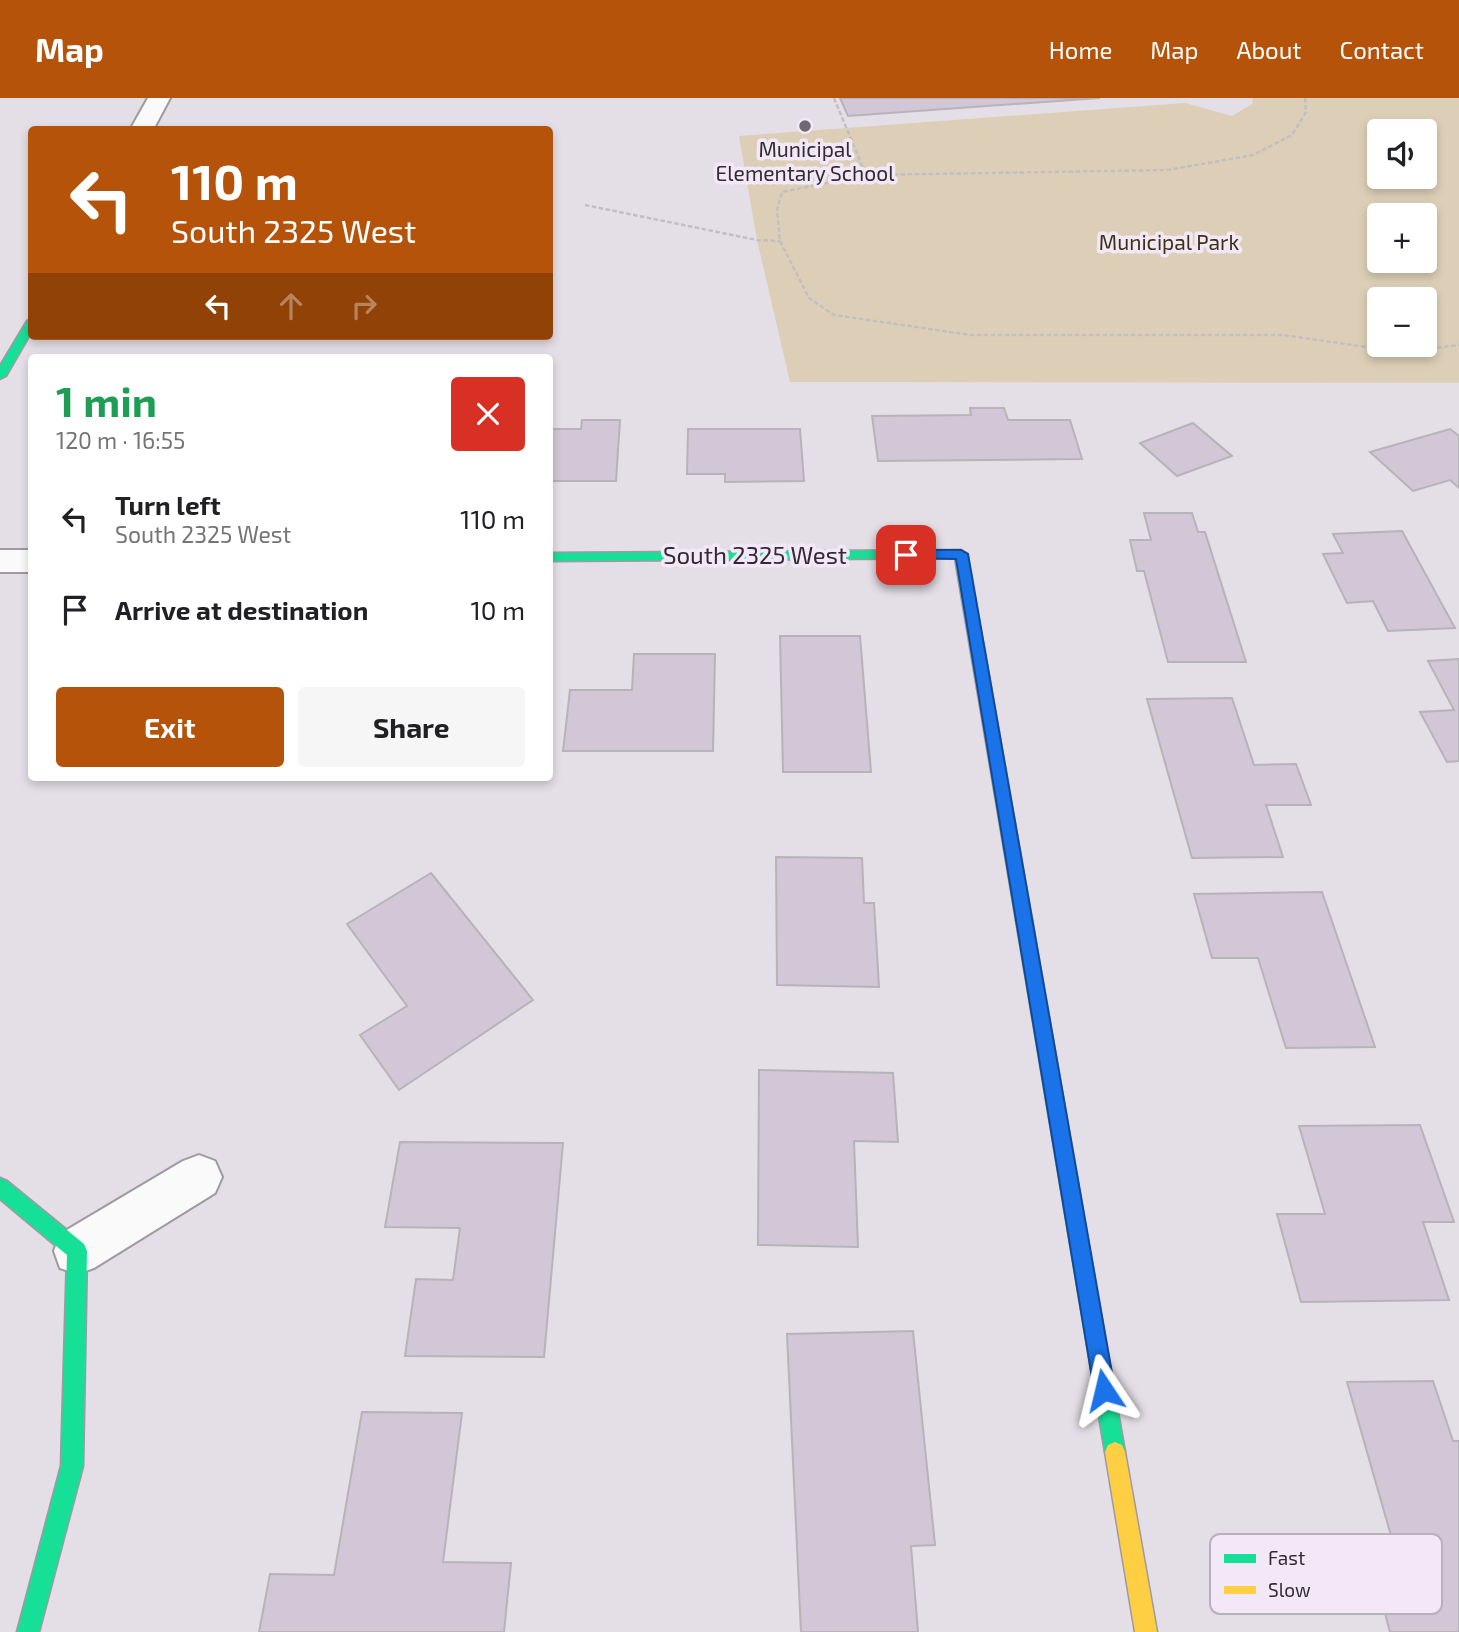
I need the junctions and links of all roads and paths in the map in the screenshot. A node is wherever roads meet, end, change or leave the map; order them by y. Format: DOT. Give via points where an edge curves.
graph roads {
  1 [pos="159,98"];
  2 [pos="834,98"];
  3 [pos="1305,98"];
  4 [pos="143,126"];
  5 [pos="866,175"];
  6 [pos="585,205"];
  7 [pos="780,241"];
  8 [pos="28,328"];
  9 [pos="1459,345"];
  10 [pos="0,376"];
  11 [pos="553,557"];
  12 [pos="0,561"];
  13 [pos="28,561"];
  14 [pos="199,1177"];
  15 [pos="0,1187"];
  16 [pos="77,1251"];
  17 [pos="28,1632"];
  18 [pos="1146,1632"];
  1 -- 4 [label="street"];
  2 -- 5 [label="path"];
  3 -- 5 [label="path" via="1307,112 1292,135 1253,155 1180,168"];
  5 -- 7 [label="path" via="782,192 777,210"];
  6 -- 7 [label="path"];
  7 -- 9 [label="path" via="809,298 834,315 971,335 1283,335 1401,352"];
  8 -- 10 [label="street"];
  11 -- 18 [label="street, South 2325 West" via="961,554"];
  12 -- 13 [label="street"];
  14 -- 16 [label="street"];
  15 -- 16 [label="street"];
  16 -- 17 [label="street" via="72,1466"];
}
